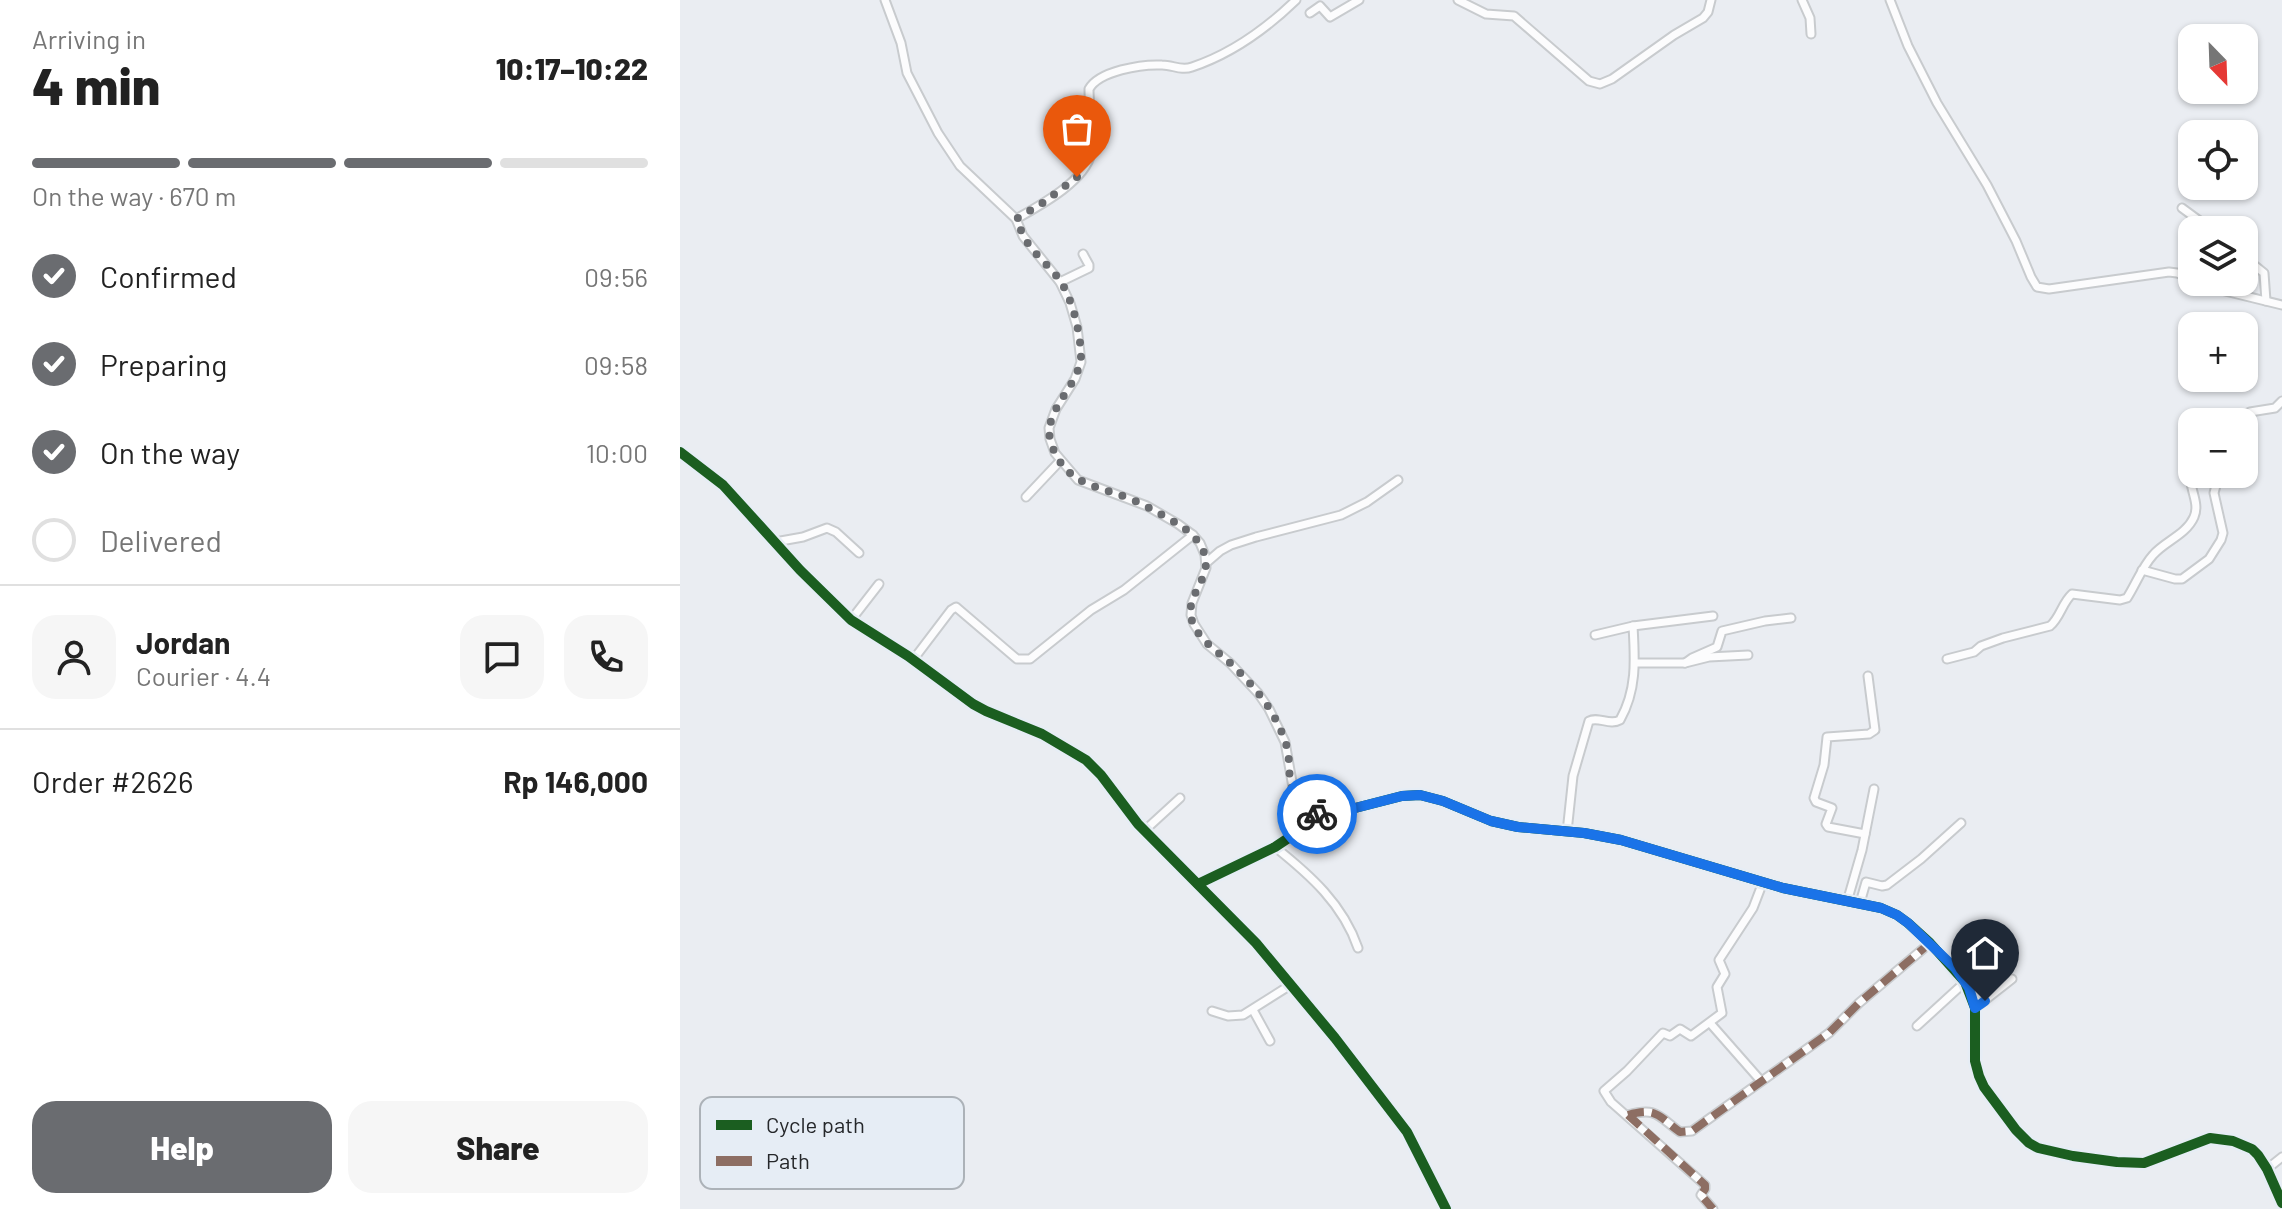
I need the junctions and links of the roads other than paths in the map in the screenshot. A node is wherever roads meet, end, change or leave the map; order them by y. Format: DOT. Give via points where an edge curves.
graph roads {
  1 [pos="885,0"];
  2 [pos="1296,0"];
  3 [pos="1359,0"];
  4 [pos="1458,0"];
  5 [pos="1711,0"];
  6 [pos="1802,0"];
  7 [pos="1890,0"];
  8 [pos="1310,13"];
  9 [pos="1811,34"];
  10 [pos="2182,208"];
  11 [pos="2193,216"];
  12 [pos="1016,219"];
  13 [pos="1083,254"];
  14 [pos="2258,268"];
  15 [pos="2178,273"];
  16 [pos="1060,282"];
  17 [pos="2248,296"];
  18 [pos="2266,301"];
  19 [pos="2282,305"];
  20 [pos="2282,401"];
  21 [pos="2258,411"];
  22 [pos="680,452"];
  23 [pos="1060,461"];
  24 [pos="1398,480"];
  25 [pos="2191,488"];
  26 [pos="2215,488"];
  27 [pos="1026,497"];
  28 [pos="1193,535"];
  29 [pos="775,542"];
  30 [pos="859,553"];
  31 [pos="1206,563"];
  32 [pos="2142,570"];
  33 [pos="879,584"];
  34 [pos="1713,616"];
  35 [pos="1791,618"];
  36 [pos="851,620"];
  37 [pos="1633,626"];
  38 [pos="1595,635"];
  39 [pos="1748,655"];
  40 [pos="1947,659"];
  41 [pos="913,660"];
  42 [pos="1635,663"];
  43 [pos="1685,663"];
  44 [pos="1868,676"];
  45 [pos="1874,789"];
  46 [pos="1180,798"];
  47 [pos="1320,817"];
  48 [pos="1961,823"];
  49 [pos="1144,831"];
  50 [pos="1567,832"];
  51 [pos="1865,834"];
  52 [pos="1275,847"];
  53 [pos="1763,882"];
  54 [pos="1198,884"];
  55 [pos="1847,902"];
  56 [pos="1860,903"];
  57 [pos="1930,943"];
  58 [pos="1358,948"];
  59 [pos="2012,979"];
  60 [pos="1965,982"];
  61 [pos="1292,984"];
  62 [pos="1975,1008"];
  63 [pos="1253,1010"];
  64 [pos="1212,1011"];
  65 [pos="1710,1023"];
  66 [pos="1917,1026"];
  67 [pos="1270,1041"];
  68 [pos="1761,1081"];
  69 [pos="1628,1115"];
  70 [pos="2282,1157"];
  71 [pos="2267,1169"];
  72 [pos="2282,1203"];
  73 [pos="1446,1209"];
  74 [pos="1713,1209"];
  1 -- 12 [label="street" via="907,73 938,133 960,166"];
  2 -- 12 [label="street" via="1238,45 1193,67 1148,66 1096,79 1089,89 1088,162 1069,184"];
  3 -- 8 [label="street" via="1331,17 1320,6"];
  4 -- 5 [label="street" via="1486,14 1514,16 1589,81 1600,84 1703,18"];
  6 -- 9 [label="street"];
  7 -- 15 [label="street" via="1937,103 1987,185 2037,287"];
  10 -- 11 [label="street"];
  12 -- 16 [label="street" via="1030,247"];
  13 -- 16 [label="street" via="1089,268"];
  14 -- 18 [label="street" via="2264,273"];
  16 -- 23 [label="street" via="1074,315 1081,353 1079,370 1049,428"];
  17 -- 18 [label="street"];
  18 -- 19 [label="street"];
  20 -- 21 [label="street"];
  22 -- 29 [label="street" via="723,485"];
  23 -- 27 [label="street"];
  23 -- 28 [label="street" via="1078,480 1147,506"];
  24 -- 31 [label="street" via="1349,511 1227,547"];
  25 -- 32 [label="street" via="2193,519"];
  26 -- 32 [label="street" via="2223,533 2209,559 2182,579"];
  28 -- 31 [label="street"];
  28 -- 41 [label="street" via="1030,659 1017,659 955,607"];
  29 -- 30 [label="street" via="827,528"];
  29 -- 36 [label="street"];
  31 -- 47 [label="street" via="1192,603 1194,624 1269,709 1285,742 1294,793"];
  32 -- 40 [label="street" via="2127,598 2072,594 2050,626"];
  33 -- 36 [label="street"];
  34 -- 37 [label="street"];
  35 -- 43 [label="street" via="1724,630 1717,647"];
  36 -- 41 [label="street"];
  37 -- 38 [label="street"];
  37 -- 42 [label="street"];
  39 -- 43 [label="street"];
  41 -- 49 [label="street" via="986,711 1086,760"];
  42 -- 43 [label="street"];
  42 -- 50 [label="street" via="1632,693 1621,719 1589,721 1573,776"];
  44 -- 51 [label="street" via="1875,730 1826,738 1814,798 1832,808 1828,827"];
  45 -- 51 [label="street"];
  46 -- 49 [label="street"];
  47 -- 50 [label="street" via="1420,795 1491,821"];
  47 -- 52 [label="street"];
  48 -- 56 [label="street" via="1887,885 1866,882"];
  49 -- 54 [label="street"];
  50 -- 53 [label="street" via="1621,840"];
  51 -- 55 [label="street"];
  52 -- 54 [label="street"];
  52 -- 58 [label="street" via="1325,892"];
  53 -- 55 [label="street"];
  53 -- 65 [label="street" via="1719,960 1725,974 1717,987 1722,1012"];
  54 -- 61 [label="street"];
  55 -- 56 [label="street"];
  56 -- 57 [label="street" via="1897,915"];
  57 -- 60 [label="street"];
  57 -- 68 [label="street" via="1829,1033"];
  59 -- 62 [label="street"];
  60 -- 62 [label="street"];
  60 -- 66 [label="street"];
  61 -- 63 [label="street"];
  61 -- 73 [label="street" via="1407,1132"];
  62 -- 71 [label="street" via="1979,1076 2016,1130 2038,1148 2144,1163 2219,1138 2252,1149"];
  63 -- 64 [label="street" via="1238,1016"];
  63 -- 67 [label="street"];
  65 -- 68 [label="street"];
  65 -- 69 [label="street" via="1691,1036 1680,1029 1670,1036 1664,1033 1605,1088 1608,1098"];
  68 -- 69 [label="street" via="1689,1132 1680,1132 1657,1113"];
  69 -- 74 [label="street" via="1703,1183 1701,1195"];
  70 -- 71 [label="street"];
  71 -- 72 [label="street"];
}
